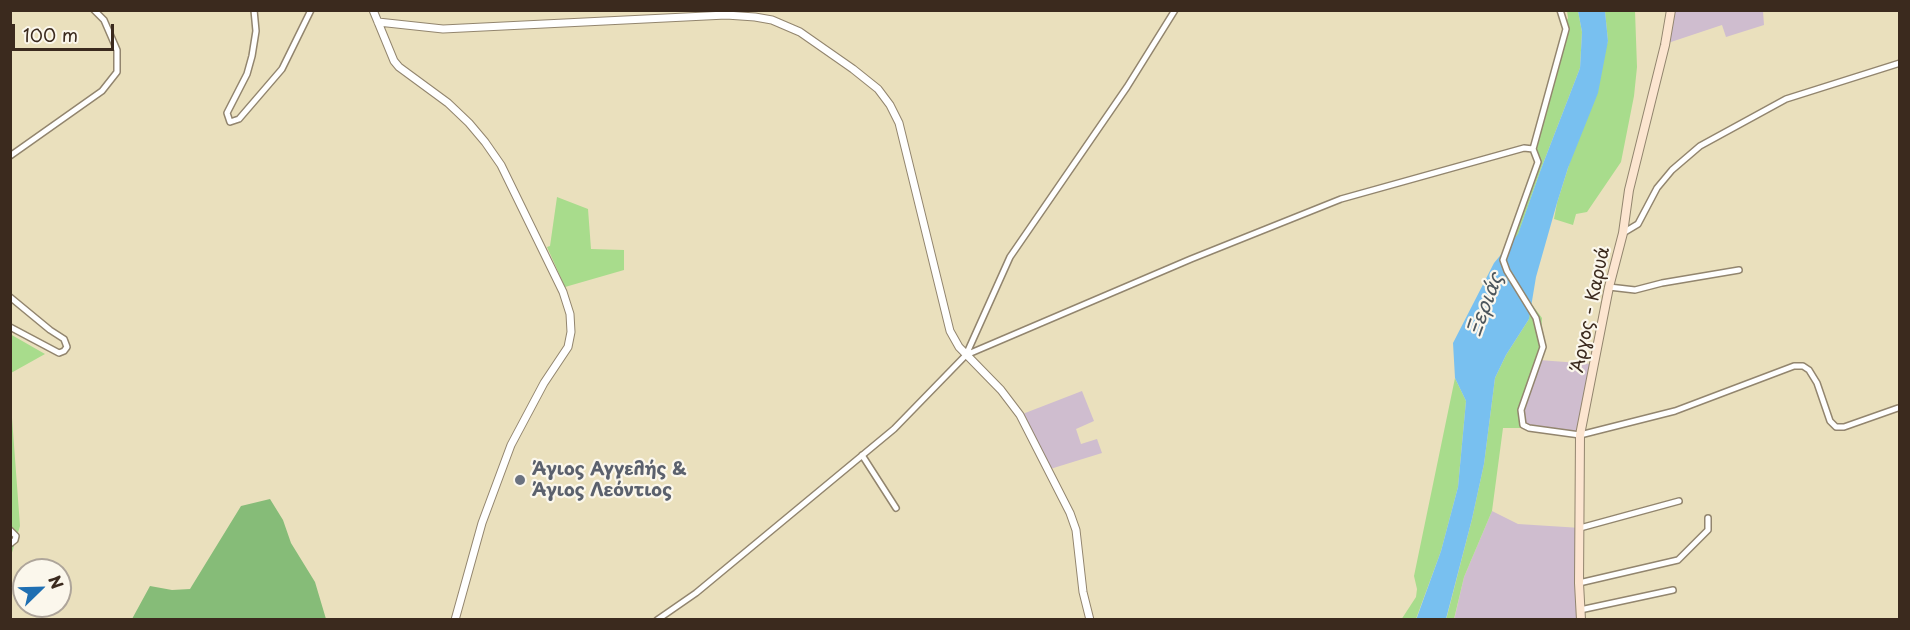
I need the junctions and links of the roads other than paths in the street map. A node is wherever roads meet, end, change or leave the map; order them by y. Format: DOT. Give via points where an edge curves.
graph roads {
  1 [pos="94,10"];
  2 [pos="254,10"];
  3 [pos="311,10"];
  4 [pos="373,10"];
  5 [pos="1175,10"];
  6 [pos="1560,10"];
  7 [pos="1671,10"];
  8 [pos="378,22"];
  9 [pos="1899,63"];
  10 [pos="1533,149"];
  11 [pos="10,156"];
  12 [pos="1623,233"];
  13 [pos="1739,270"];
  14 [pos="1609,287"];
  15 [pos="10,297"];
  16 [pos="10,327"];
  17 [pos="966,355"];
  18 [pos="1898,408"];
  19 [pos="1580,435"];
  20 [pos="862,455"];
  21 [pos="1679,501"];
  22 [pos="896,508"];
  23 [pos="1708,518"];
  24 [pos="1580,528"];
  25 [pos="10,530"];
  26 [pos="10,544"];
  27 [pos="1579,583"];
  28 [pos="1673,590"];
  29 [pos="1580,609"];
  30 [pos="455,620"];
  31 [pos="657,620"];
  32 [pos="1090,620"];
  33 [pos="1581,620"];
  1 -- 11 [label="street" via="104,20 114,42 117,72 102,91"];
  2 -- 3 [label="street" via="252,56 227,113 230,122 239,119 282,69"];
  4 -- 8 [label="street"];
  5 -- 17 [label="street" via="1127,87 1010,256"];
  6 -- 10 [label="street" via="1566,29"];
  7 -- 12 [label="main road, Άργος - Καρυά" via="1629,190"];
  8 -- 17 [label="street" via="443,29 726,15 772,20 800,32 870,82 894,111 947,324"];
  8 -- 30 [label="street" via="399,68 448,103 501,165 570,314 568,347 536,396 511,445 482,524"];
  9 -- 12 [label="street" via="1786,99 1700,146 1657,188 1638,224"];
  10 -- 17 [label="street" via="1524,148 1341,199"];
  10 -- 19 [label="street" via="1538,162 1503,260 1536,318 1543,347 1521,419 1529,428"];
  12 -- 14 [label="main road, Άργος - Καρυά"];
  13 -- 14 [label="street" via="1635,290"];
  14 -- 19 [label="main road, Άργος - Καρυά"];
  15 -- 16 [label="street" via="64,339 67,347 59,353"];
  17 -- 20 [label="street"];
  17 -- 32 [label="street" via="1020,415 1070,513"];
  18 -- 19 [label="street" via="1836,427 1809,370 1794,366 1675,411"];
  19 -- 24 [label="main road, Άργος - Καρυά"];
  20 -- 22 [label="street"];
  20 -- 31 [label="street" via="696,593"];
  21 -- 24 [label="street"];
  23 -- 27 [label="street" via="1708,530 1678,560"];
  24 -- 27 [label="main road, Άργος - Καρυά"];
  25 -- 26 [label="street" via="16,536"];
  27 -- 29 [label="main road, Άργος - Καρυά"];
  28 -- 29 [label="street"];
  29 -- 33 [label="main road, Άργος - Καρυά"];
}
